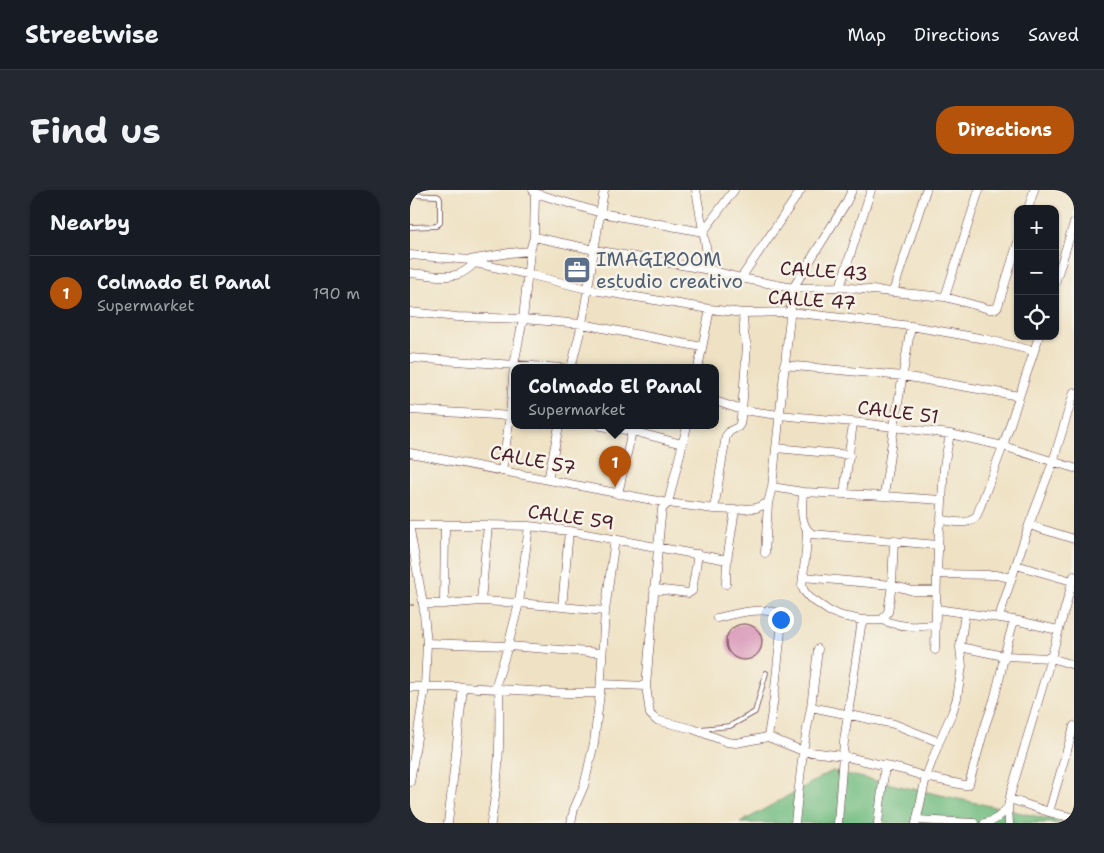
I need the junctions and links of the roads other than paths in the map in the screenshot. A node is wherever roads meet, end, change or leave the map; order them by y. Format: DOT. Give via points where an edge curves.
graph roads {
  1 [pos="604,190"];
  2 [pos="696,190"];
  3 [pos="734,190"];
  4 [pos="801,190"];
  5 [pos="852,190"];
  6 [pos="871,190"];
  7 [pos="926,190"];
  8 [pos="979,190"];
  9 [pos="1034,190"];
  10 [pos="1067,190"];
  11 [pos="534,191"];
  12 [pos="1074,192"];
  13 [pos="410,195"];
  14 [pos="1029,205"];
  15 [pos="601,213"];
  16 [pos="1074,223"];
  17 [pos="410,227"];
  18 [pos="703,232"];
  19 [pos="534,236"];
  20 [pos="595,250"];
  21 [pos="1016,250"];
  22 [pos="530,251"];
  23 [pos="410,255"];
  24 [pos="472,262"];
  25 [pos="710,270"];
  26 [pos="1059,270"];
  27 [pos="410,273"];
  28 [pos="527,274"];
  29 [pos="741,278"];
  30 [pos="840,287"];
  31 [pos="793,288"];
  32 [pos="587,289"];
  33 [pos="892,292"];
  34 [pos="945,297"];
  35 [pos="710,309"];
  36 [pos="410,312"];
  37 [pos="790,312"];
  38 [pos="743,313"];
  39 [pos="523,319"];
  40 [pos="582,324"];
  41 [pos="911,326"];
  42 [pos="1037,340"];
  43 [pos="702,347"];
  44 [pos="1034,351"];
  45 [pos="410,358"];
  46 [pos="514,364"];
  47 [pos="572,364"];
  48 [pos="699,364"];
  49 [pos="511,365"];
  50 [pos="784,365"];
  51 [pos="903,376"];
  52 [pos="1074,392"];
  53 [pos="1019,396"];
  54 [pos="719,402"];
  55 [pos="410,410"];
  56 [pos="742,410"];
  57 [pos="779,415"];
  58 [pos="511,416"];
  59 [pos="511,422"];
  60 [pos="853,422"];
  61 [pos="894,427"];
  62 [pos="558,429"];
  63 [pos="620,429"];
  64 [pos="685,429"];
  65 [pos="632,431"];
  66 [pos="950,434"];
  67 [pos="682,444"];
  68 [pos="1002,446"];
  69 [pos="776,448"];
  70 [pos="410,453"];
  71 [pos="850,455"];
  72 [pos="1053,462"];
  73 [pos="1074,468"];
  74 [pos="502,471"];
  75 [pos="548,480"];
  76 [pos="772,487"];
  77 [pos="804,492"];
  78 [pos="618,494"];
  79 [pos="844,494"];
  80 [pos="884,496"];
  81 [pos="941,500"];
  82 [pos="668,503"];
  83 [pos="768,503"];
  84 [pos="714,509"];
  85 [pos="735,510"];
  86 [pos="941,520"];
  87 [pos="488,524"];
  88 [pos="1029,524"];
  89 [pos="410,525"];
  90 [pos="446,525"];
  91 [pos="529,526"];
  92 [pos="410,530"];
  93 [pos="807,530"];
  94 [pos="569,531"];
  95 [pos="615,539"];
  96 [pos="1074,539"];
  97 [pos="894,540"];
  98 [pos="938,545"];
  99 [pos="658,548"];
  100 [pos="765,553"];
  101 [pos="698,554"];
  102 [pos="727,560"];
  103 [pos="1016,565"];
  104 [pos="936,574"];
  105 [pos="803,577"];
  106 [pos="1011,578"];
  107 [pos="1073,582"];
  108 [pos="726,584"];
  109 [pos="892,585"];
  110 [pos="654,589"];
  111 [pos="936,591"];
  112 [pos="481,601"];
  113 [pos="519,603"];
  114 [pos="423,604"];
  115 [pos="444,604"];
  116 [pos="562,607"];
  117 [pos="936,609"];
  118 [pos="605,611"];
  119 [pos="965,612"];
  120 [pos="999,617"];
  121 [pos="717,618"];
  122 [pos="862,620"];
  123 [pos="882,620"];
  124 [pos="1014,620"];
  125 [pos="935,625"];
  126 [pos="1058,630"];
  127 [pos="427,643"];
  128 [pos="508,646"];
  129 [pos="960,647"];
  130 [pos="818,649"];
  131 [pos="935,650"];
  132 [pos="602,653"];
  133 [pos="1004,656"];
  134 [pos="1051,658"];
  135 [pos="1074,665"];
  136 [pos="766,673"];
  137 [pos="601,684"];
  138 [pos="463,686"];
  139 [pos="646,686"];
  140 [pos="410,687"];
  141 [pos="425,687"];
  142 [pos="497,688"];
  143 [pos="600,693"];
  144 [pos="811,707"];
  145 [pos="849,715"];
  146 [pos="1074,726"];
  147 [pos="693,729"];
  148 [pos="413,736"];
  149 [pos="768,737"];
  150 [pos="939,742"];
  151 [pos="803,751"];
  152 [pos="843,756"];
  153 [pos="885,765"];
  154 [pos="926,778"];
  155 [pos="410,782"];
  156 [pos="1009,803"];
  157 [pos="1049,812"];
  158 [pos="1074,818"];
  159 [pos="916,821"];
  160 [pos="448,823"];
  161 [pos="490,823"];
  162 [pos="571,823"];
  163 [pos="795,823"];
  164 [pos="838,823"];
  165 [pos="878,823"];
  166 [pos="974,823"];
  167 [pos="985,823"];
  168 [pos="1009,823"];
  1 -- 15 [label="street"];
  2 -- 18 [label="street"];
  3 -- 18 [label="street"];
  4 -- 29 [label="street"];
  5 -- 31 [label="street"];
  6 -- 30 [label="street"];
  7 -- 33 [label="street"];
  8 -- 34 [label="street"];
  9 -- 14 [label="street"];
  10 -- 12 [label="street"];
  11 -- 15 [label="street"];
  11 -- 19 [label="street"];
  13 -- 17 [label="lane" via="437,196 440,199 438,225"];
  15 -- 18 [label="street"];
  15 -- 20 [label="street"];
  16 -- 26 [label="street"];
  18 -- 25 [label="street"];
  19 -- 20 [label="street, CALLE 43"];
  19 -- 22 [label="street"];
  20 -- 25 [label="street, CALLE 43"];
  20 -- 32 [label="street"];
  21 -- 34 [label="street, CALLE 43" via="995,309"];
  22 -- 24 [label="street"];
  22 -- 28 [label="street"];
  23 -- 24 [label="street, CALLE 47"];
  24 -- 27 [label="street" via="464,272 449,277"];
  24 -- 28 [label="street, CALLE 47"];
  25 -- 29 [label="street, CALLE 43"];
  28 -- 32 [label="street, CALLE 47"];
  28 -- 39 [label="street"];
  29 -- 31 [label="street, CALLE 43"];
  30 -- 31 [label="street, CALLE 43"];
  30 -- 33 [label="street, CALLE 43"];
  31 -- 37 [label="street"];
  32 -- 35 [label="street, CALLE 47"];
  32 -- 40 [label="street"];
  33 -- 34 [label="street, CALLE 43"];
  35 -- 38 [label="street, CALLE 47"];
  35 -- 43 [label="street"];
  36 -- 39 [label="street"];
  37 -- 38 [label="street, CALLE 47"];
  37 -- 41 [label="street, CALLE 47"];
  37 -- 50 [label="street"];
  38 -- 56 [label="street" via="747,346"];
  39 -- 40 [label="street"];
  39 -- 46 [label="street"];
  40 -- 43 [label="street"];
  40 -- 47 [label="street"];
  41 -- 44 [label="street, CALLE 47"];
  41 -- 51 [label="street"];
  42 -- 44 [label="street"];
  43 -- 48 [label="street"];
  44 -- 53 [label="street"];
  45 -- 49 [label="street"];
  50 -- 51 [label="street"];
  50 -- 57 [label="street"];
  51 -- 53 [label="street"];
  51 -- 61 [label="street"];
  52 -- 72 [label="street"];
  53 -- 68 [label="street"];
  54 -- 56 [label="street, CALLE 51"];
  55 -- 58 [label="street"];
  56 -- 57 [label="street, CALLE 51"];
  56 -- 84 [label="street" via="738,428 726,436"];
  57 -- 60 [label="street, CALLE 51"];
  57 -- 69 [label="street"];
  59 -- 74 [label="street"];
  60 -- 61 [label="street, CALLE 51"];
  60 -- 71 [label="street"];
  61 -- 66 [label="street, CALLE 51"];
  61 -- 80 [label="street"];
  62 -- 75 [label="street"];
  63 -- 65 [label="street"];
  64 -- 67 [label="street"];
  65 -- 67 [label="street"];
  65 -- 78 [label="street"];
  66 -- 68 [label="street, CALLE 51"];
  66 -- 81 [label="street"];
  67 -- 82 [label="street"];
  68 -- 72 [label="street, CALLE 51"];
  68 -- 86 [label="street" via="975,519 967,523"];
  69 -- 71 [label="street"];
  69 -- 76 [label="street"];
  70 -- 74 [label="street, CALLE 57"];
  71 -- 79 [label="street"];
  72 -- 73 [label="street, CALLE 51"];
  72 -- 88 [label="street"];
  74 -- 75 [label="street, CALLE 57"];
  75 -- 78 [label="street, CALLE 57"];
  76 -- 77 [label="street"];
  76 -- 83 [label="street"];
  77 -- 79 [label="street"];
  77 -- 93 [label="street" via="802,512"];
  78 -- 82 [label="street, CALLE 57"];
  79 -- 80 [label="street"];
  80 -- 81 [label="street"];
  81 -- 86 [label="street"];
  82 -- 84 [label="street, CALLE 57"];
  82 -- 99 [label="street" via="662,509"];
  83 -- 85 [label="street, CALLE 57"];
  83 -- 100 [label="street"];
  84 -- 85 [label="street, CALLE 57"];
  85 -- 102 [label="street"];
  86 -- 98 [label="street"];
  87 -- 90 [label="street, CALLE 59"];
  87 -- 91 [label="street, CALLE 59"];
  87 -- 112 [label="street"];
  88 -- 96 [label="street"];
  88 -- 103 [label="street"];
  89 -- 90 [label="street, CALLE 59"];
  90 -- 115 [label="street"];
  91 -- 94 [label="street, CALLE 59"];
  91 -- 113 [label="street"];
  92 -- 114 [label="street"];
  93 -- 97 [label="street" via="812,534"];
  93 -- 105 [label="street"];
  94 -- 95 [label="street, CALLE 59"];
  94 -- 116 [label="street"];
  95 -- 99 [label="street, CALLE 59"];
  95 -- 118 [label="street"];
  97 -- 98 [label="street"];
  97 -- 109 [label="street"];
  98 -- 104 [label="street"];
  99 -- 101 [label="street, CALLE 59"];
  99 -- 110 [label="street"];
  101 -- 102 [label="street, CALLE 59"];
  101 -- 110 [label="street" via="691,593"];
  102 -- 108 [label="street"];
  103 -- 106 [label="street"];
  103 -- 107 [label="street"];
  104 -- 106 [label="street"];
  104 -- 111 [label="street"];
  105 -- 109 [label="street"];
  105 -- 122 [label="street" via="804,591 818,604 829,612"];
  106 -- 120 [label="street"];
  107 -- 126 [label="street"];
  109 -- 111 [label="street" via="914,591"];
  109 -- 123 [label="street" via="888,612"];
  110 -- 139 [label="street"];
  111 -- 117 [label="street"];
  112 -- 113 [label="street"];
  112 -- 115 [label="street"];
  113 -- 116 [label="street"];
  113 -- 128 [label="street"];
  114 -- 115 [label="street"];
  114 -- 127 [label="street"];
  116 -- 118 [label="street"];
  117 -- 119 [label="street"];
  117 -- 125 [label="street"];
  118 -- 132 [label="street"];
  119 -- 120 [label="street"];
  119 -- 129 [label="street"];
  120 -- 124 [label="street"];
  121 -- 149 [label="street" via="741,612 774,611 780,614 782,621"];
  122 -- 123 [label="street"];
  122 -- 145 [label="street"];
  123 -- 125 [label="street" via="896,625"];
  124 -- 126 [label="street"];
  124 -- 133 [label="street"];
  125 -- 131 [label="street"];
  126 -- 134 [label="street"];
  127 -- 128 [label="street"];
  127 -- 141 [label="street"];
  128 -- 132 [label="street"];
  128 -- 142 [label="street"];
  129 -- 133 [label="street"];
  129 -- 150 [label="street" via="962,666 956,698"];
  130 -- 144 [label="street"];
  132 -- 137 [label="street"];
  133 -- 134 [label="street"];
  133 -- 154 [label="street" via="969,784"];
  134 -- 135 [label="street"];
  134 -- 156 [label="street"];
  136 -- 147 [label="lane" via="754,712 730,726"];
  137 -- 139 [label="street"];
  137 -- 143 [label="street"];
  138 -- 141 [label="street"];
  138 -- 142 [label="street"];
  138 -- 160 [label="street"];
  139 -- 147 [label="street" via="650,714 656,720"];
  140 -- 141 [label="street"];
  141 -- 148 [label="street"];
  142 -- 143 [label="street"];
  142 -- 161 [label="street" via="500,723"];
  143 -- 162 [label="street" via="594,743"];
  144 -- 145 [label="street"];
  144 -- 151 [label="street"];
  145 -- 150 [label="street" via="894,724"];
  145 -- 152 [label="street"];
  146 -- 157 [label="street"];
  147 -- 149 [label="street" via="736,743"];
  148 -- 155 [label="street"];
  149 -- 151 [label="street"];
  150 -- 154 [label="street"];
  151 -- 152 [label="street"];
  151 -- 163 [label="street"];
  152 -- 153 [label="street"];
  152 -- 164 [label="street"];
  153 -- 154 [label="street"];
  153 -- 165 [label="street"];
  154 -- 159 [label="street"];
  156 -- 157 [label="street"];
  156 -- 167 [label="street" via="998,818"];
  156 -- 168 [label="street"];
  157 -- 158 [label="street"];
  159 -- 166 [label="street"];
}
